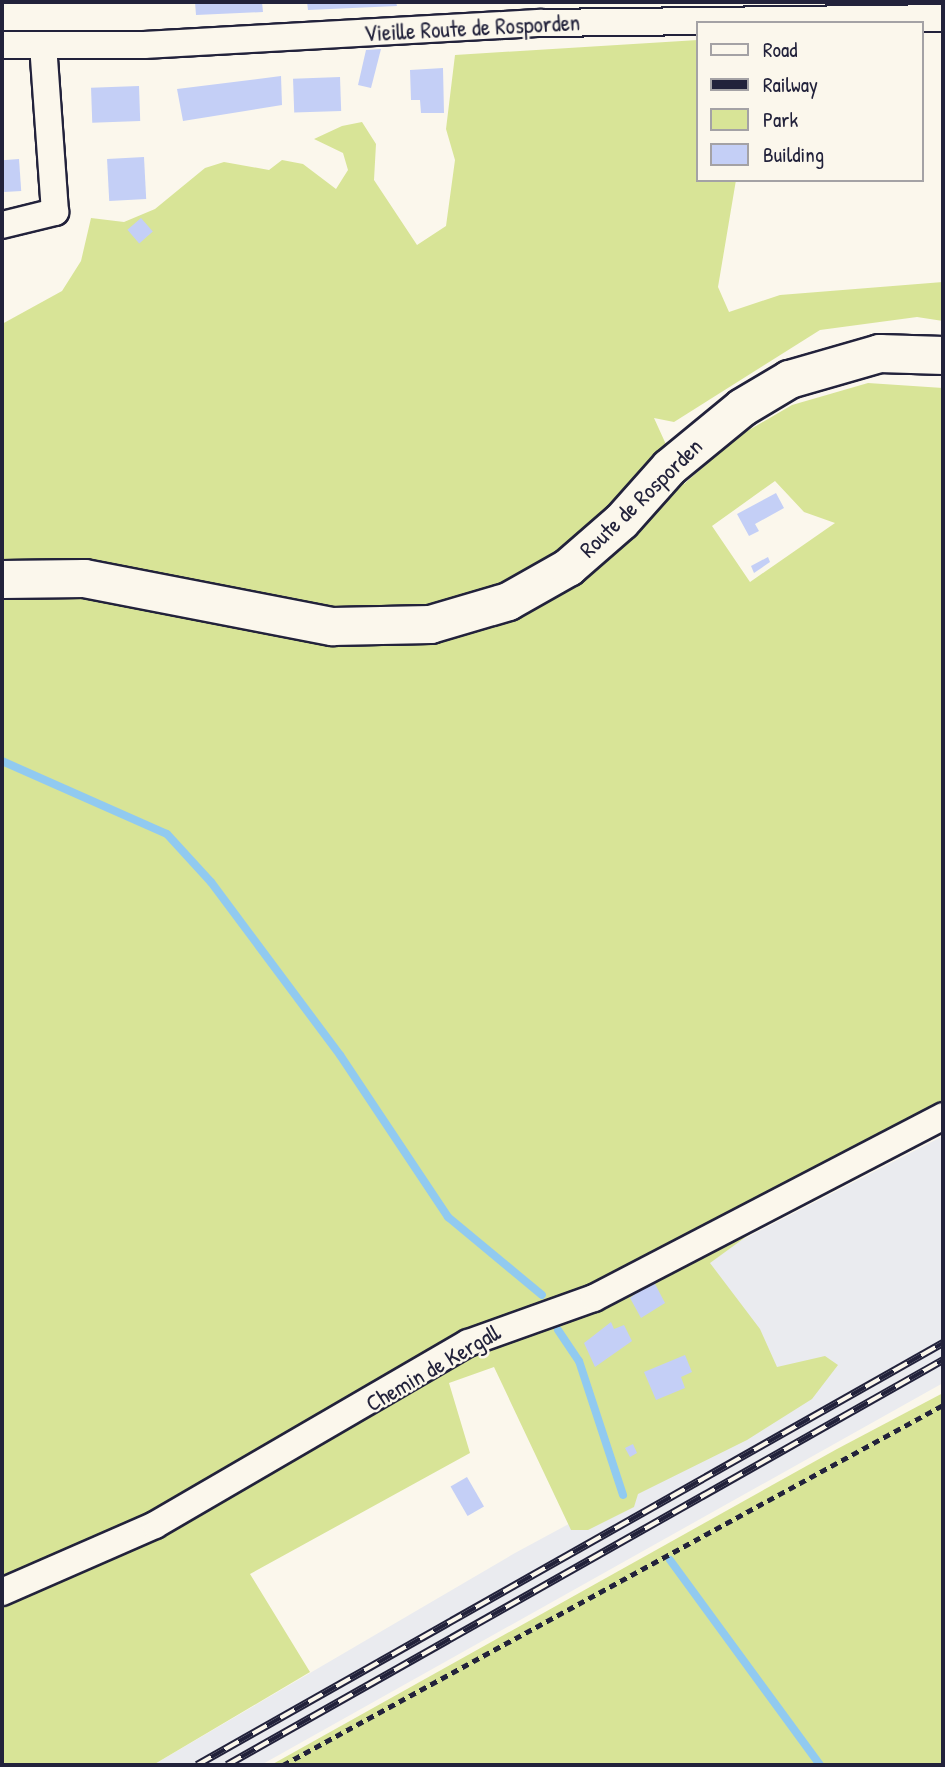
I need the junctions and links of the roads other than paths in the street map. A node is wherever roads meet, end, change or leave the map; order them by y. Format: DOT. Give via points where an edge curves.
graph roads {
  1 [pos="943,18"];
  2 [pos="2,45"];
  3 [pos="43,46"];
  4 [pos="2,225"];
  5 [pos="943,355"];
  6 [pos="2,579"];
  7 [pos="943,1116"];
  8 [pos="2,1592"];
  1 -- 3 [label="street, Vieille Route de Rosporden" via="528,23"];
  2 -- 3 [label="street, Vieille Route de Rosporden"];
  3 -- 4 [label="street" via="55,212"];
  5 -- 6 [label="main road, Route de Rosporden" via="879,353 777,386 669,467 621,522 568,567 508,601 430,624 332,626 83,578"];
  7 -- 8 [label="street, Chemin de Kergall" via="594,1298 468,1343 155,1525"];
}
